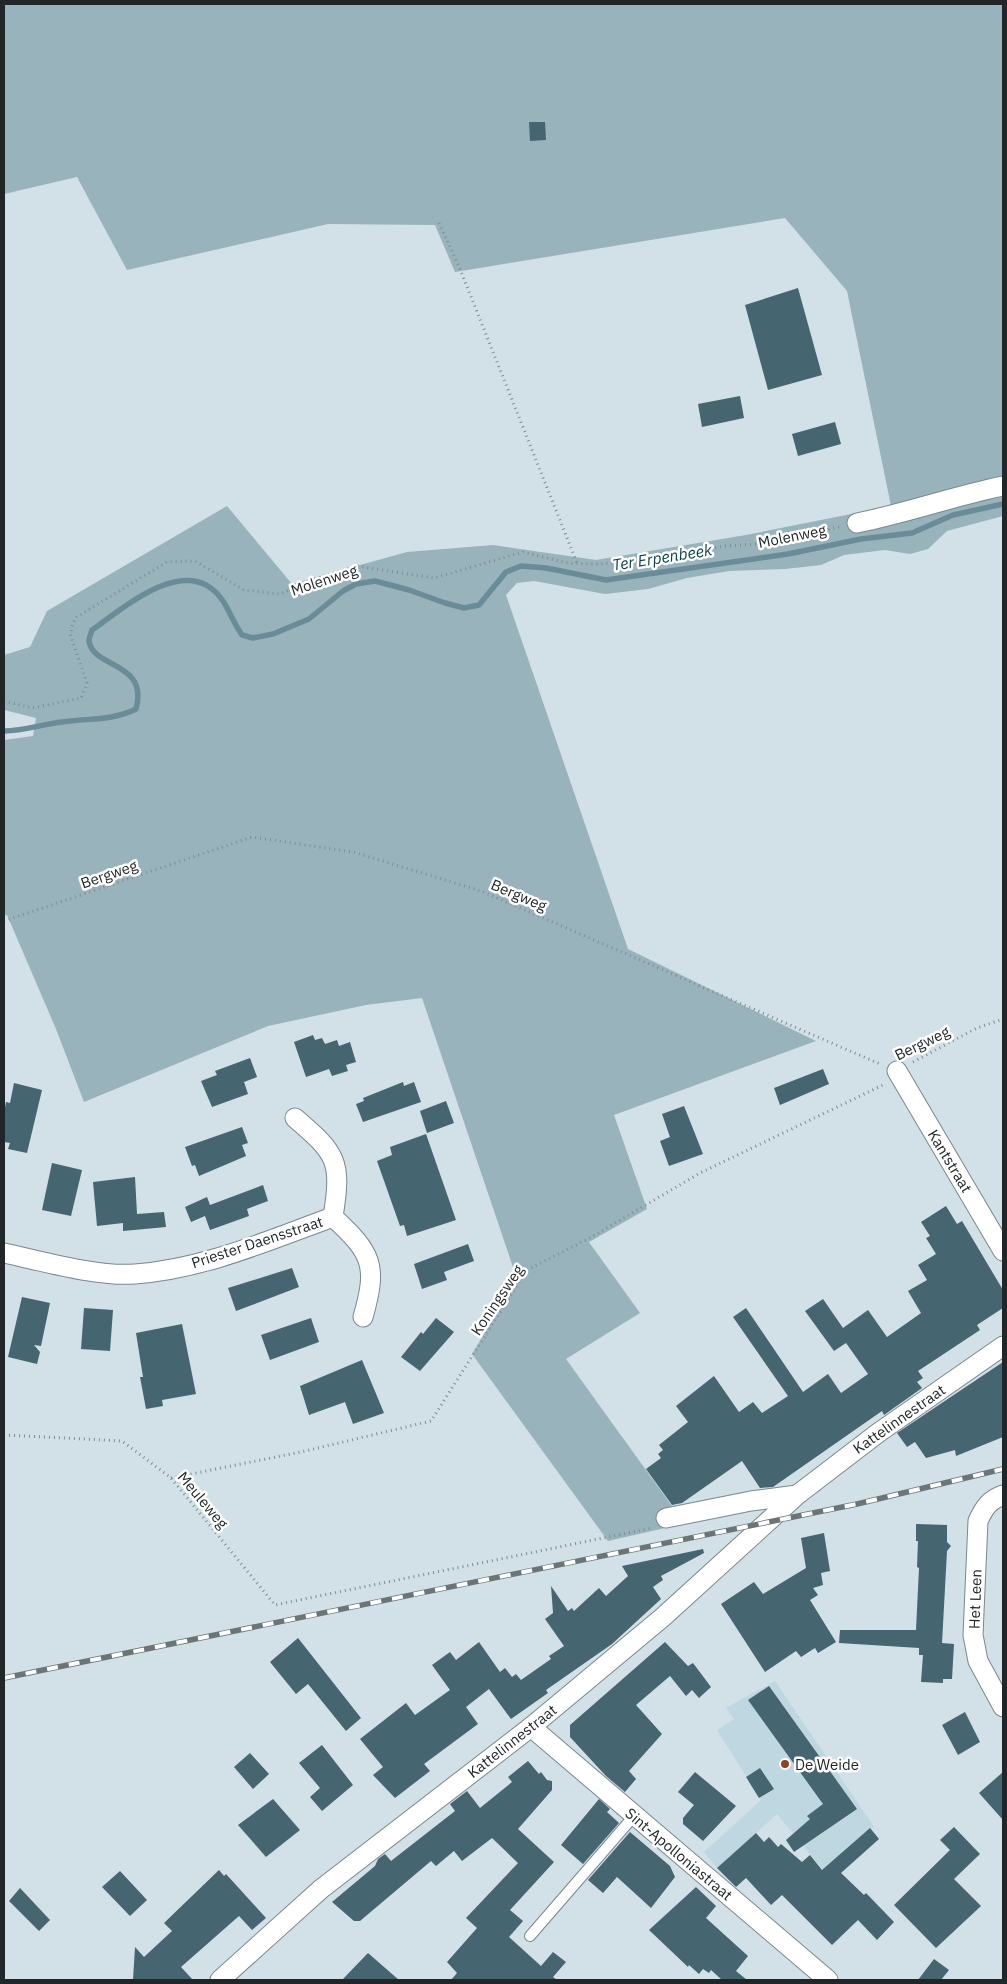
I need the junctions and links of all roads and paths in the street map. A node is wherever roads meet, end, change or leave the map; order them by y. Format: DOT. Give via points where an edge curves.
graph roads {
  1 [pos="439,224"];
  2 [pos="1003,486"];
  3 [pos="857,523"];
  4 [pos="577,562"];
  5 [pos="4,701"];
  6 [pos="4,921"];
  7 [pos="1003,1019"];
  8 [pos="897,1071"];
  9 [pos="295,1118"];
  10 [pos="332,1218"];
  11 [pos="1003,1250"];
  12 [pos="4,1253"];
  13 [pos="363,1317"];
  14 [pos="1003,1346"];
  15 [pos="4,1435"];
  16 [pos="171,1478"];
  17 [pos="797,1495"];
  18 [pos="1003,1495"];
  19 [pos="666,1518"];
  20 [pos="1003,1708"];
  21 [pos="531,1727"];
  22 [pos="634,1816"];
  23 [pos="530,1936"];
  24 [pos="220,1980"];
  25 [pos="828,1980"];
  1 -- 4 [label="path"];
  2 -- 3 [label="street"];
  3 -- 4 [label="path, Molenweg" via="757,544 725,546 631,562"];
  4 -- 5 [label="path, Molenweg" via="523,552 434,578 357,566 280,594 244,590 195,561 167,562 75,618 70,634 88,683 81,698 32,708"];
  6 -- 8 [label="path, Bergweg" via="252,837 353,852 481,891"];
  7 -- 8 [label="path, Bergweg" via="976,1028"];
  8 -- 11 [label="street, Kantstraat"];
  8 -- 16 [label="path, Koningsweg" via="891,1082 700,1173 588,1239 527,1270 431,1421"];
  9 -- 10 [label="street, Priester Daensstraat" via="322,1141 334,1158 337,1188"];
  10 -- 12 [label="street, Priester Daensstraat" via="204,1263 134,1275 80,1270"];
  10 -- 13 [label="street, Priester Daensstraat" via="358,1241 368,1259 372,1287"];
  14 -- 17 [label="street, Kattelinnestraat" via="878,1433"];
  15 -- 16 [label="path, Meuleweg" via="122,1441"];
  16 -- 19 [label="path, Meuleweg" via="275,1605 659,1526"];
  17 -- 19 [label="street"];
  17 -- 21 [label="street, Kattelinnestraat" via="663,1617"];
  18 -- 20 [label="street, Het Leen" via="984,1507 978,1521 973,1635 978,1661"];
  21 -- 22 [label="street, Sint-Apolloniastraat"];
  21 -- 24 [label="street, Kattelinnestraat" via="321,1889"];
  22 -- 23 [label="lane"];
  22 -- 25 [label="street, Sint-Apolloniastraat"];
}
